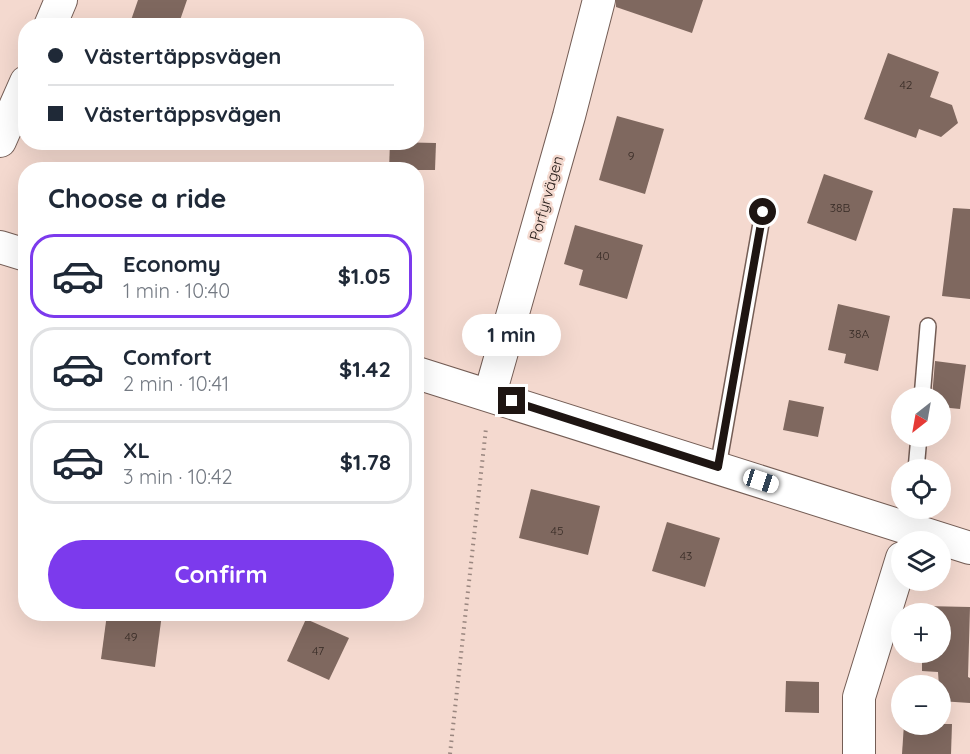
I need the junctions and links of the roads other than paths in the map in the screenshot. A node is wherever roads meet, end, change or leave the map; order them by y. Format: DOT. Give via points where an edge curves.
graph roads {
  1 [pos="61,0"];
  2 [pos="599,0"];
  3 [pos="53,18"];
  4 [pos="18,100"];
  5 [pos="0,141"];
  6 [pos="763,212"];
  7 [pos="0,247"];
  8 [pos="18,253"];
  9 [pos="928,326"];
  10 [pos="424,375"];
  11 [pos="923,387"];
  12 [pos="490,394"];
  13 [pos="718,467"];
  14 [pos="910,526"];
  15 [pos="970,548"];
  16 [pos="892,591"];
  17 [pos="859,754"];
  1 -- 3 [label="street"];
  2 -- 12 [label="street, Porfyrvägen"];
  4 -- 5 [label="street"];
  6 -- 13 [label="lane"];
  7 -- 8 [label="street"];
  9 -- 11 [label="lane"];
  10 -- 12 [label="street"];
  12 -- 13 [label="street"];
  13 -- 14 [label="street"];
  14 -- 15 [label="street"];
  16 -- 17 [label="street" via="859,697"];
}
